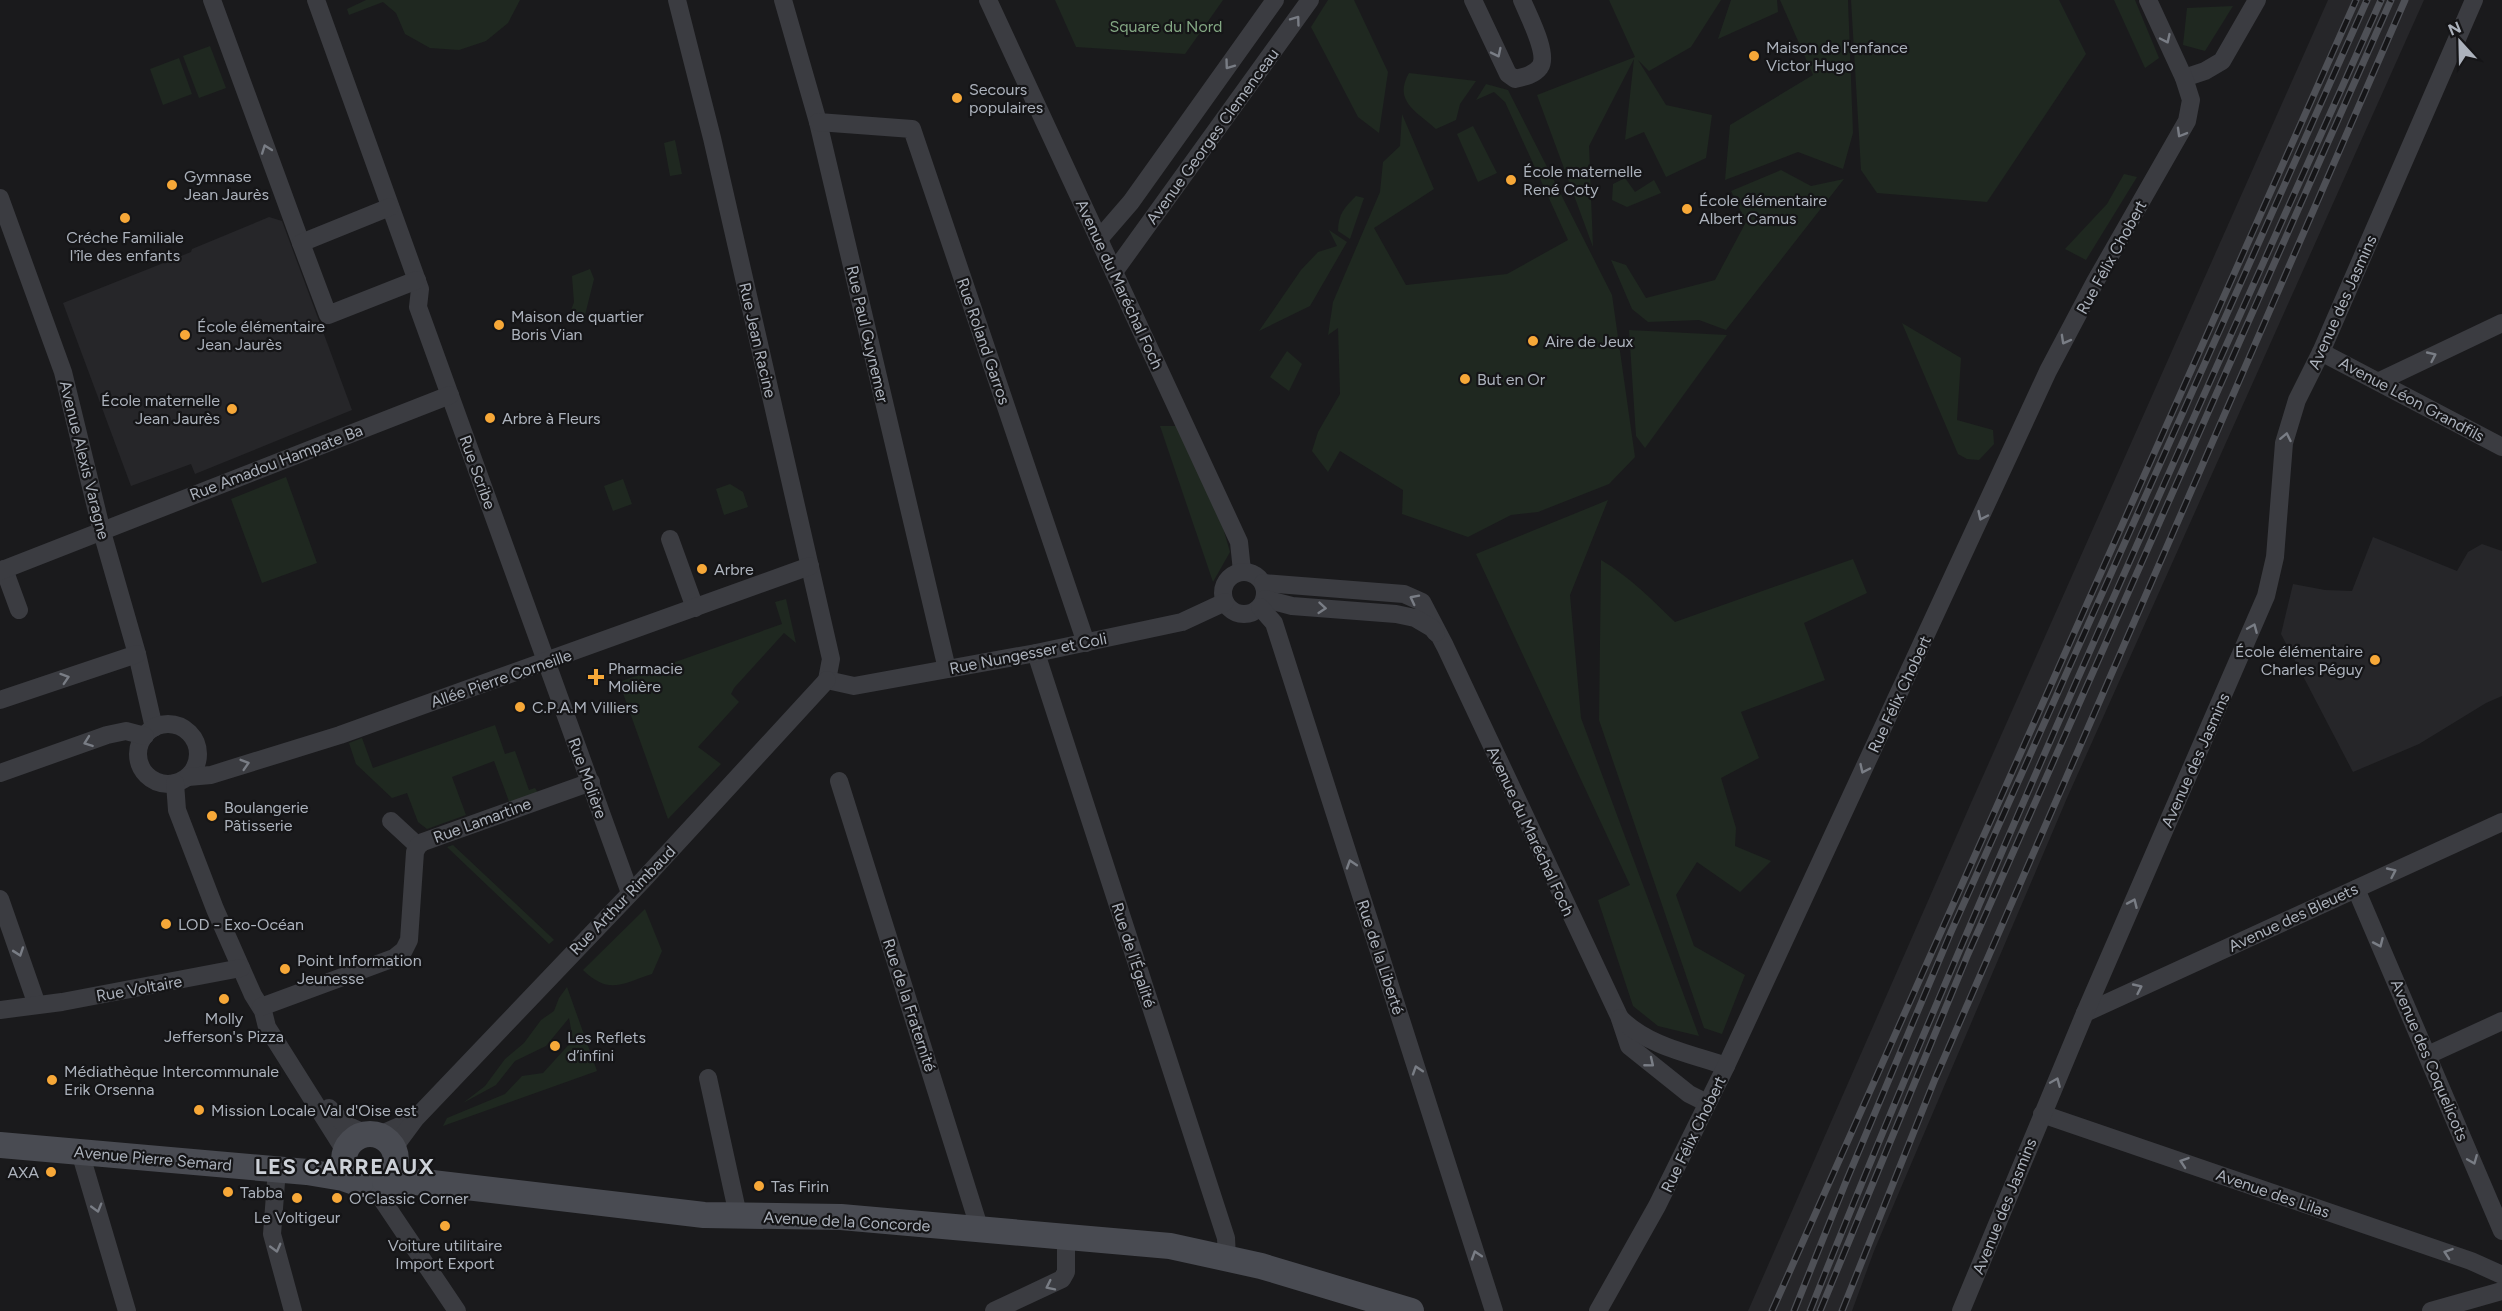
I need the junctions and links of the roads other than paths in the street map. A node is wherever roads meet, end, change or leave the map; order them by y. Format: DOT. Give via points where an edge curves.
graph roads {
  1 [pos="212,0"];
  2 [pos="316,0"];
  3 [pos="677,0"];
  4 [pos="783,0"];
  5 [pos="988,0"];
  6 [pos="1275,0"];
  7 [pos="1310,0"];
  8 [pos="1473,0"];
  9 [pos="1522,0"];
  10 [pos="2148,0"];
  11 [pos="2257,0"];
  12 [pos="2474,0"];
  13 [pos="2184,78"];
  14 [pos="818,123"];
  15 [pos="0,198"];
  16 [pos="390,207"];
  17 [pos="1099,238"];
  18 [pos="301,243"];
  19 [pos="1114,272"];
  20 [pos="417,280"];
  21 [pos="2502,323"];
  22 [pos="2321,352"];
  23 [pos="2380,381"];
  24 [pos="450,395"];
  25 [pos="2502,447"];
  26 [pos="102,532"];
  27 [pos="670,539"];
  28 [pos="810,566"];
  29 [pos="2,570"];
  30 [pos="1242,571"];
  31 [pos="1263,596"];
  32 [pos="1225,602"];
  33 [pos="695,608"];
  34 [pos="19,610"];
  35 [pos="1086,643"];
  36 [pos="1036,653"];
  37 [pos="137,654"];
  38 [pos="546,662"];
  39 [pos="947,669"];
  40 [pos="827,680"];
  41 [pos="0,700"];
  42 [pos="149,732"];
  43 [pos="0,773"];
  44 [pos="181,780"];
  45 [pos="839,781"];
  46 [pos="591,782"];
  47 [pos="391,821"];
  48 [pos="2502,822"];
  49 [pos="418,846"];
  50 [pos="2356,889"];
  51 [pos="630,893"];
  52 [pos="0,899"];
  53 [pos="241,968"];
  54 [pos="37,1005"];
  55 [pos="262,1009"];
  56 [pos="0,1010"];
  57 [pos="2085,1013"];
  58 [pos="1619,1016"];
  59 [pos="2502,1021"];
  60 [pos="2428,1055"];
  61 [pos="1726,1066"];
  62 [pos="708,1078"];
  63 [pos="1707,1103"];
  64 [pos="2042,1114"];
  65 [pos="382,1143"];
  66 [pos="0,1145"];
  67 [pos="80,1152"];
  68 [pos="345,1152"];
  69 [pos="277,1169"];
  70 [pos="307,1172"];
  71 [pos="376,1183"];
  72 [pos="432,1183"];
  73 [pos="738,1215"];
  74 [pos="980,1230"];
  75 [pos="2502,1231"];
  76 [pos="1066,1236"];
  77 [pos="1227,1258"];
  78 [pos="1261,1266"];
  79 [pos="2502,1275"];
  80 [pos="2502,1291"];
  81 [pos="1599,1310"];
  82 [pos="127,1311"];
  83 [pos="293,1311"];
  84 [pos="457,1311"];
  85 [pos="994,1311"];
  86 [pos="1360,1311"];
  87 [pos="1374,1311"];
  88 [pos="1389,1311"];
  89 [pos="1411,1311"];
  90 [pos="1494,1311"];
  91 [pos="1961,1311"];
  92 [pos="2432,1311"];
  18 -- 1 [label="street, one-way"];
  2 -- 16 [label="street, Rue Scribe"];
  3 -- 28 [label="street, Rue Jean Racine"];
  4 -- 14 [label="street, Rue Paul Guynemer"];
  5 -- 17 [label="street, Avenue du Maréchal Foch"];
  6 -- 17 [label="street, Avenue Georges Clemenceau, one-way" via="1131,202"];
  19 -- 7 [label="street, Avenue Georges Clemenceau, one-way"];
  8 -- 9 [label="street, one-way" via="1508,74 1515,80 1540,67 1543,54"];
  10 -- 13 [label="street, Rue Félix Chobert, one-way"];
  11 -- 13 [label="street" via="2222,61"];
  12 -- 22 [label="street, Avenue des Jasmins"];
  13 -- 61 [label="street, Rue Félix Chobert, one-way" via="2191,100 2187,121 2048,371"];
  14 -- 35 [label="street, Rue Roland Garros" via="912,129"];
  14 -- 39 [label="street, Rue Paul Guynemer"];
  15 -- 26 [label="street, Avenue Alexis Varagne" via="63,372"];
  16 -- 18 [label="street"];
  16 -- 20 [label="street, Rue Scribe"];
  17 -- 19 [label="street, Avenue du Maréchal Foch"];
  18 -- 20 [label="street" via="328,315"];
  19 -- 30 [label="street, Avenue du Maréchal Foch" via="1239,542"];
  20 -- 24 [label="street, Rue Scribe" via="418,307"];
  23 -- 21 [label="street, one-way"];
  22 -- 23 [label="street, Avenue Léon Grandfils"];
  57 -- 22 [label="street, Avenue des Jasmins, one-way" via="2266,596 2275,557 2284,443 2297,400"];
  23 -- 25 [label="street, Avenue Léon Grandfils"];
  24 -- 26 [label="street, Rue Amadou Hampate Ba"];
  24 -- 38 [label="street, Rue Scribe"];
  26 -- 29 [label="street, Rue Amadou Hampate Ba"];
  26 -- 37 [label="street, Avenue Alexis Varagne"];
  27 -- 33 [label="street"];
  28 -- 33 [label="street, Allée Pierre Corneille"];
  28 -- 40 [label="street, Rue Jean Racine" via="831,659"];
  29 -- 34 [label="street"];
  30 -- 31 [label="street" via="1251,572"];
  30 -- 32 [label="street" via="1234,573 1224,586"];
  31 -- 32 [label="street" via="1246,614 1237,613"];
  31 -- 58 [label="street, Avenue du Maréchal Foch" via="1292,606 1396,614 1415,618 1432,628 1445,646"];
  90 -- 31 [label="street, Rue de la Liberté, one-way"];
  32 -- 35 [label="street, Rue Nungesser et Coli" via="1182,622"];
  33 -- 38 [label="street, Allée Pierre Corneille"];
  35 -- 36 [label="street, Rue Nungesser et Coli"];
  36 -- 39 [label="street, Rue Nungesser et Coli"];
  36 -- 77 [label="street, Rue de l'Égalité" via="1226,1238"];
  41 -- 37 [label="street, one-way"];
  37 -- 42 [label="street, Avenue Alexis Varagne"];
  44 -- 38 [label="street, Allée Pierre Corneille, one-way" via="211,775 340,735"];
  38 -- 46 [label="street, Rue Molière"];
  39 -- 40 [label="street, Rue Nungesser et Coli" via="854,686"];
  40 -- 51 [label="street, Rue Arthur Rimbaud"];
  42 -- 43 [label="street, one-way" via="106,735"];
  42 -- 44 [label="street, Avenue Alexis Varagne" via="138,755 146,774 154,780"];
  42 -- 44 [label="street" via="168,724 182,727 193,737 198,750 196,765"];
  44 -- 53 [label="street" via="177,810"];
  45 -- 74 [label="street, Rue de la Fraternité"];
  46 -- 49 [label="street, Rue Lamartine"];
  46 -- 51 [label="street, Rue Molière"];
  47 -- 49 [label="street"];
  50 -- 48 [label="street, Avenue des Bleuets, one-way"];
  49 -- 55 [label="street, Rue Lamartine" via="409,940 404,950 394,958"];
  57 -- 50 [label="street, Avenue des Bleuets, one-way"];
  50 -- 60 [label="street, Avenue des Coquelicots, one-way"];
  51 -- 65 [label="street, Rue Arthur Rimbaud" via="416,1118"];
  52 -- 54 [label="street, one-way"];
  53 -- 54 [label="street, Rue Voltaire"];
  53 -- 55 [label="street"];
  54 -- 56 [label="street, Rue Voltaire"];
  55 -- 65 [label="street" via="276,1023 336,1117"];
  55 -- 68 [label="street" via="267,1027"];
  64 -- 57 [label="street, Avenue des Jasmins, one-way"];
  58 -- 61 [label="street, Avenue du Maréchal Foch" via="1632,1030 1650,1040"];
  58 -- 63 [label="street, Avenue du Maréchal Foch, one-way" via="1629,1046 1689,1094"];
  59 -- 60 [label="street"];
  60 -- 75 [label="street, Avenue des Coquelicots, one-way"];
  61 -- 63 [label="street, Rue Félix Chobert"];
  62 -- 73 [label="street"];
  63 -- 81 [label="street, Rue Félix Chobert" via="1657,1206"];
  79 -- 64 [label="street, Avenue des Lilas, one-way"];
  64 -- 91 [label="street, Avenue des Jasmins"];
  65 -- 68 [label="main road" via="355,1139"];
  65 -- 71 [label="main road" via="394,1168"];
  65 -- 72 [label="main road, Avenue de la Concorde" via="405,1171"];
  66 -- 67 [label="main road, Avenue Pierre Semard"];
  67 -- 69 [label="main road, Avenue Pierre Semard"];
  67 -- 82 [label="street, one-way"];
  68 -- 70 [label="main road" via="332,1164"];
  68 -- 71 [label="main road" via="346,1172 352,1179"];
  69 -- 70 [label="main road, Avenue Pierre Semard"];
  69 -- 83 [label="street, one-way" via="272,1234"];
  70 -- 71 [label="main road, Avenue de la Concorde"];
  71 -- 72 [label="main road, Avenue de la Concorde"];
  71 -- 84 [label="street" via="381,1187 383,1201"];
  72 -- 73 [label="main road, Avenue de la Concorde" via="626,1207"];
  73 -- 74 [label="main road, Avenue de la Concorde" via="829,1216"];
  74 -- 76 [label="main road, Avenue de la Concorde"];
  76 -- 77 [label="main road, Avenue de la Concorde" via="1170,1246"];
  76 -- 85 [label="street, one-way" via="1066,1272 1062,1280"];
  77 -- 78 [label="main road, Avenue de la Concorde"];
  78 -- 86 [label="main road, Avenue de la Concorde"];
  78 -- 89 [label="main road, Avenue de la Concorde"];
  80 -- 92 [label="street"];
  87 -- 88 [label="street"];
}
